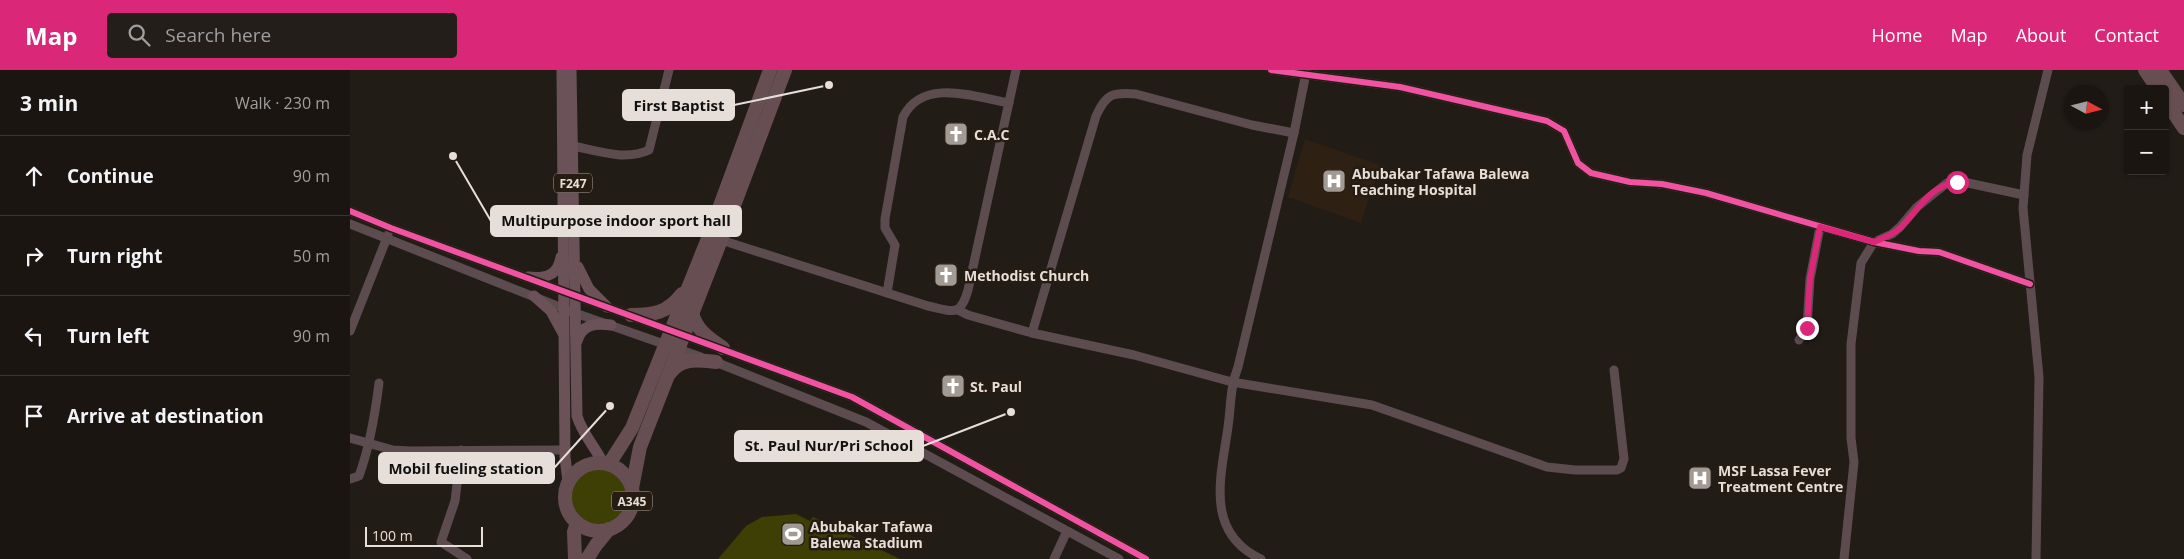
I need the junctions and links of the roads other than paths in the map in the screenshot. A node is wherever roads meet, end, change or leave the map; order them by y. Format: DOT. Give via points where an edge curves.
graph roads {
  1 [pos="562,70"];
  2 [pos="571,70"];
  3 [pos="669,70"];
  4 [pos="770,70"];
  5 [pos="785,70"];
  6 [pos="1016,70"];
  7 [pos="1271,70"];
  8 [pos="2048,70"];
  9 [pos="2145,70"];
  10 [pos="2160,70"];
  11 [pos="1306,74"];
  12 [pos="2155,85"];
  13 [pos="1009,103"];
  14 [pos="2184,105"];
  15 [pos="2169,106"];
  16 [pos="2184,128"];
  17 [pos="1294,133"];
  18 [pos="573,146"];
  19 [pos="2024,195"];
  20 [pos="350,211"];
  21 [pos="350,224"];
  22 [pos="1820,227"];
  23 [pos="391,228"];
  24 [pos="386,239"];
  25 [pos="721,240"];
  26 [pos="1874,242"];
  27 [pos="564,246"];
  28 [pos="575,255"];
  29 [pos="528,277"];
  30 [pos="2030,284"];
  31 [pos="689,286"];
  32 [pos="564,291"];
  33 [pos="887,293"];
  34 [pos="534,296"];
  35 [pos="576,296"];
  36 [pos="607,307"];
  37 [pos="958,310"];
  38 [pos="570,311"];
  39 [pos="692,314"];
  40 [pos="631,315"];
  41 [pos="611,325"];
  42 [pos="670,329"];
  43 [pos="350,331"];
  44 [pos="1032,333"];
  45 [pos="684,334"];
  46 [pos="565,337"];
  47 [pos="1799,340"];
  48 [pos="665,344"];
  49 [pos="576,345"];
  50 [pos="723,348"];
  51 [pos="678,350"];
  52 [pos="716,362"];
  53 [pos="1614,370"];
  54 [pos="668,376"];
  55 [pos="1232,382"];
  56 [pos="379,383"];
  57 [pos="350,438"];
  58 [pos="368,443"];
  59 [pos="461,450"];
  60 [pos="566,450"];
  61 [pos="606,463"];
  62 [pos="350,479"];
  63 [pos="568,481"];
  64 [pos="632,488"];
  65 [pos="577,523"];
  66 [pos="609,529"];
  67 [pos="1067,531"];
  68 [pos="467,559"];
  69 [pos="575,559"];
  70 [pos="587,559"];
  71 [pos="1054,559"];
  72 [pos="1119,559"];
  73 [pos="1146,559"];
  74 [pos="1261,559"];
  75 [pos="1844,559"];
  76 [pos="2036,559"];
  1 -- 27 [label="main road, F247"];
  2 -- 18 [label="main road, F247"];
  3 -- 18 [label="street" via="649,150 641,154 620,155"];
  4 -- 31 [label="highway"];
  5 -- 25 [label="highway, A345"];
  6 -- 13 [label="street"];
  7 -- 11 [label="street"];
  8 -- 19 [label="street" via="2027,154"];
  9 -- 12 [label="highway"];
  10 -- 14 [label="highway"];
  11 -- 17 [label="street"];
  11 -- 22 [label="street" via="1415,90 1547,121 1564,131 1578,163 1591,173 1698,191"];
  13 -- 33 [label="street" via="945,92 924,96 908,107 903,117 885,219 885,228 895,244"];
  13 -- 37 [label="street" via="968,290 963,306"];
  15 -- 16 [label="highway"];
  17 -- 44 [label="street" via="1136,94 1109,96 1102,102 1096,116"];
  17 -- 55 [label="street"];
  18 -- 28 [label="main road, F247"];
  19 -- 26 [label="street" via="1975,184 1947,183 1917,207 1892,234"];
  19 -- 30 [label="street" via="2023,218"];
  20 -- 23 [label="street"];
  21 -- 24 [label="street"];
  22 -- 26 [label="street"];
  22 -- 47 [label="street" via="1810,279 1807,328"];
  23 -- 24 [label="street"];
  23 -- 29 [label="street"];
  24 -- 34 [label="street"];
  24 -- 43 [label="street"];
  25 -- 33 [label="street"];
  25 -- 39 [label="highway, A345"];
  26 -- 30 [label="street" via="1939,252"];
  26 -- 75 [label="street" via="1861,263 1850,344 1850,438 1854,462"];
  27 -- 29 [label="main road" via="560,263 553,273 540,278"];
  27 -- 32 [label="main road, F247"];
  28 -- 35 [label="main road, F247"];
  28 -- 36 [label="main road" via="589,289"];
  29 -- 32 [label="street"];
  30 -- 76 [label="street" via="2039,377"];
  31 -- 40 [label="highway" via="664,311"];
  31 -- 42 [label="highway"];
  32 -- 35 [label="street"];
  32 -- 38 [label="main road, F247"];
  33 -- 37 [label="street" via="928,306"];
  34 -- 38 [label="street"];
  34 -- 46 [label="main road" via="551,311"];
  35 -- 36 [label="street"];
  35 -- 38 [label="main road, F247"];
  36 -- 40 [label="street"];
  37 -- 44 [label="street"];
  38 -- 41 [label="street"];
  38 -- 46 [label="main road, F247"];
  38 -- 49 [label="main road, F247"];
  39 -- 45 [label="highway, A345"];
  39 -- 50 [label="highway" via="701,332"];
  40 -- 42 [label="street"];
  41 -- 48 [label="street"];
  41 -- 49 [label="main road" via="584,328"];
  42 -- 45 [label="street"];
  42 -- 48 [label="highway"];
  44 -- 55 [label="street" via="1134,355"];
  45 -- 50 [label="street"];
  45 -- 51 [label="highway, A345"];
  46 -- 60 [label="main road, F247"];
  48 -- 51 [label="street"];
  48 -- 61 [label="highway" via="632,428"];
  49 -- 61 [label="main road, F247" via="579,424"];
  50 -- 73 [label="street" via="823,385 874,408"];
  51 -- 52 [label="street"];
  51 -- 54 [label="highway, A345"];
  52 -- 54 [label="highway" via="684,362 675,366"];
  52 -- 67 [label="street" via="866,422"];
  53 -- 55 [label="street" via="1624,459 1621,468 1609,470 1548,467 1372,405"];
  54 -- 64 [label="highway, A345" via="640,447"];
  55 -- 74 [label="street" via="1221,475 1221,511 1236,543"];
  56 -- 58 [label="street"];
  57 -- 58 [label="street"];
  58 -- 59 [label="street" via="393,450"];
  58 -- 62 [label="street" via="360,476"];
  59 -- 60 [label="street"];
  59 -- 68 [label="street" via="455,501 441,542"];
  60 -- 63 [label="main road, F247"];
  61 -- 63 [label="highway" via="587,464"];
  61 -- 64 [label="highway, A345" via="624,473"];
  63 -- 65 [label="highway" via="566,504"];
  64 -- 66 [label="highway, A345" via="629,513 617,526"];
  65 -- 66 [label="highway, A345" via="592,530"];
  65 -- 69 [label="highway"];
  66 -- 70 [label="highway, A345"];
  67 -- 71 [label="street"];
  67 -- 72 [label="street"];
}
